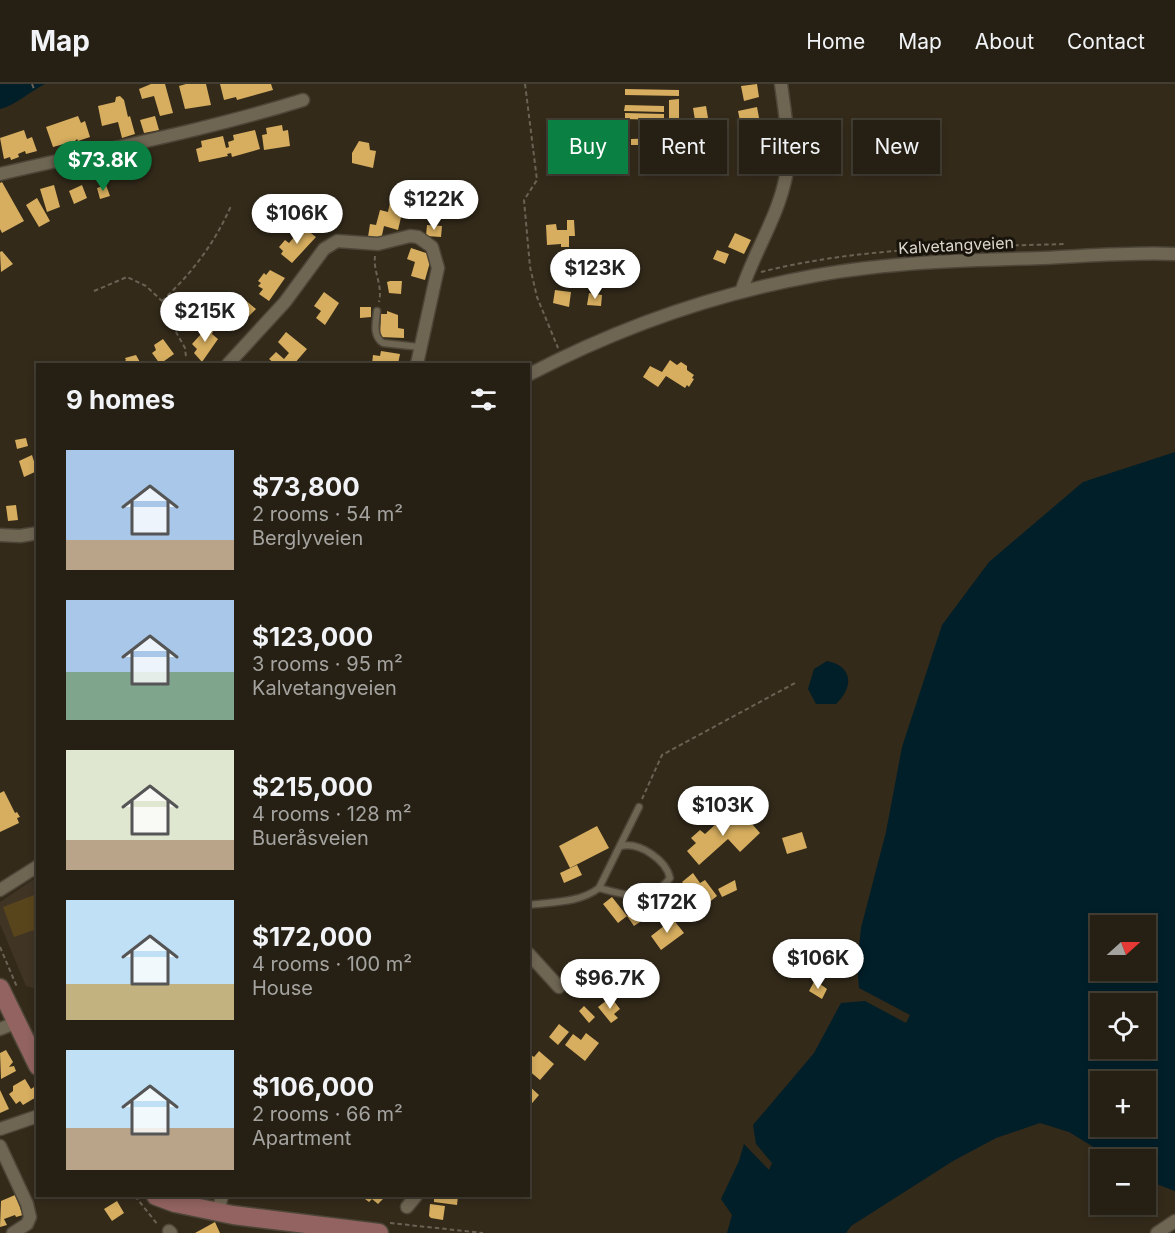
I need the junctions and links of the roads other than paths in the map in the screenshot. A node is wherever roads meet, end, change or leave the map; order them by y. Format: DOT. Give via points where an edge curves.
graph roads {
  1 [pos="781,84"];
  2 [pos="303,100"];
  3 [pos="0,174"];
  4 [pos="1175,254"];
  5 [pos="741,292"];
  6 [pos="377,311"];
  7 [pos="419,347"];
  8 [pos="229,363"];
  9 [pos="417,363"];
  10 [pos="530,374"];
  11 [pos="36,532"];
  12 [pos="0,535"];
  13 [pos="639,807"];
  14 [pos="621,846"];
  15 [pos="36,867"];
  16 [pos="599,888"];
  17 [pos="0,890"];
  18 [pos="530,905"];
  19 [pos="530,955"];
  20 [pos="559,987"];
  21 [pos="0,988"];
  22 [pos="8,1026"];
  23 [pos="36,1063"];
  24 [pos="36,1117"];
  25 [pos="0,1129"];
  26 [pos="0,1146"];
  27 [pos="159,1197"];
  28 [pos="415,1197"];
  29 [pos="220,1204"];
  30 [pos="407,1207"];
  31 [pos="1175,1221"];
  32 [pos="357,1232"];
  33 [pos="13,1233"];
  34 [pos="379,1233"];
  35 [pos="1157,1233"];
  1 -- 5 [label="street" via="786,175"];
  2 -- 3 [label="street"];
  4 -- 5 [label="street, Kalvetangveien" via="914,263 815,275"];
  5 -- 10 [label="street, Kalvetangveien" via="659,317"];
  6 -- 7 [label="lane" via="375,332 379,340"];
  7 -- 8 [label="street" via="437,274 435,254 428,242 418,237 378,244 337,241 324,249 285,302"];
  7 -- 9 [label="street"];
  11 -- 12 [label="street"];
  13 -- 14 [label="lane"];
  14 -- 16 [label="lane"];
  14 -- 16 [label="lane" via="632,846 657,859 665,866 669,878 657,891 635,898"];
  15 -- 17 [label="street"];
  16 -- 18 [label="lane" via="577,899"];
  19 -- 20 [label="street"];
  21 -- 22 [label="main road"];
  22 -- 23 [label="main road"];
  24 -- 25 [label="street"];
  26 -- 33 [label="street" via="30,1211 27,1224"];
  27 -- 29 [label="main road" via="176,1203"];
  28 -- 30 [label="street"];
  29 -- 32 [label="main road"];
  31 -- 35 [label="street"];
  32 -- 34 [label="main road"];
}
